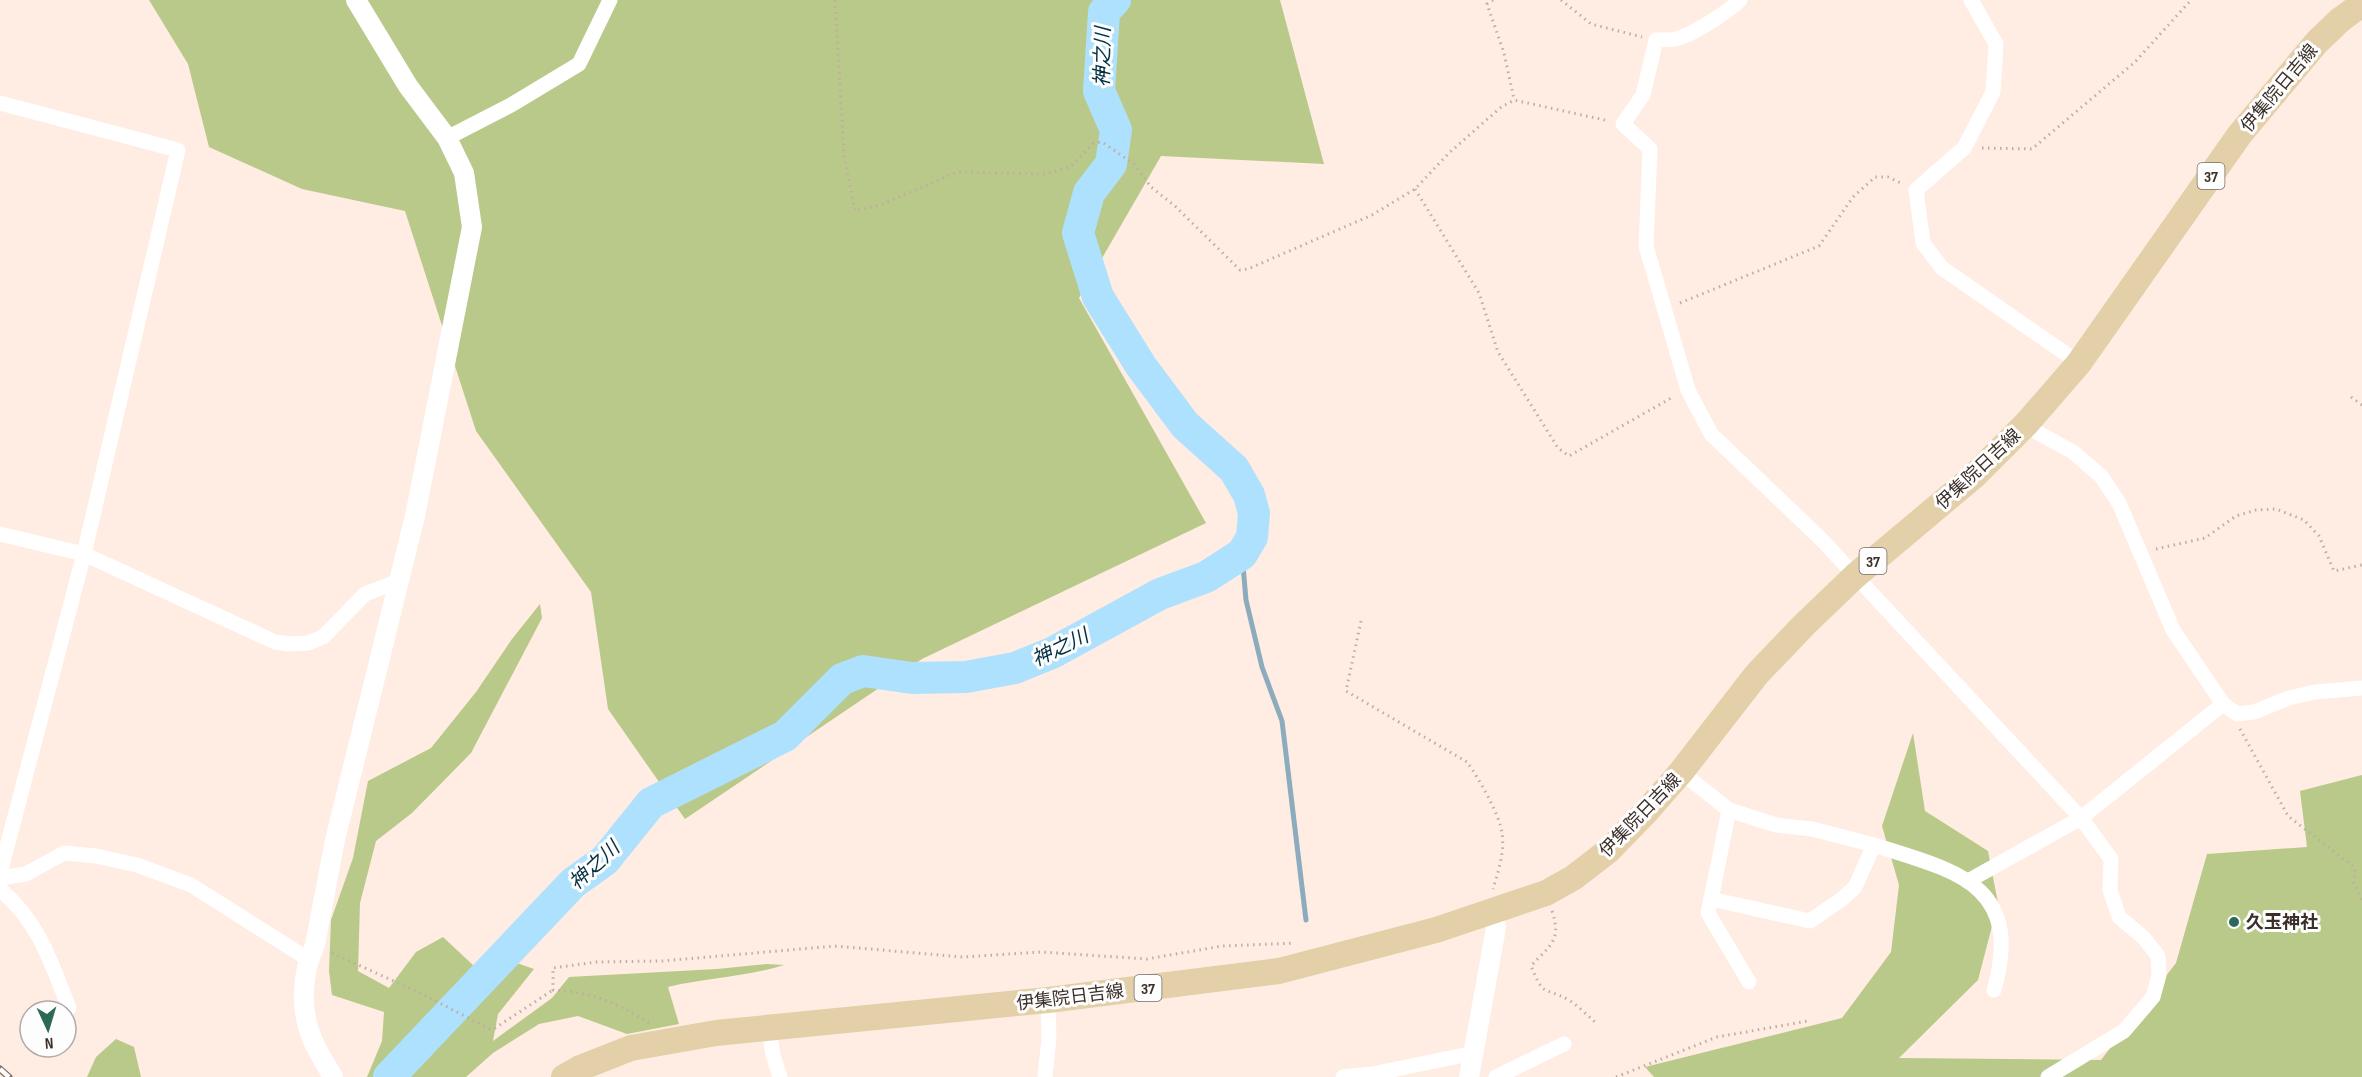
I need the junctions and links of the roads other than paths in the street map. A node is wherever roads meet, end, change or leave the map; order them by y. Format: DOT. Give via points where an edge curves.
graph roads {
  1 [pos="356,0"];
  2 [pos="610,0"];
  3 [pos="1740,0"];
  4 [pos="1971,0"];
  5 [pos="2362,4"];
  6 [pos="0,103"];
  7 [pos="447,138"];
  8 [pos="2079,363"];
  9 [pos="2027,423"];
  10 [pos="0,534"];
  11 [pos="84,555"];
  12 [pos="1855,576"];
  13 [pos="399,581"];
  14 [pos="2362,688"];
  15 [pos="2223,704"];
  16 [pos="1681,772"];
  17 [pos="1729,810"];
  18 [pos="2081,818"];
  19 [pos="1874,844"];
  20 [pos="0,873"];
  21 [pos="0,878"];
  22 [pos="1968,880"];
  23 [pos="0,889"];
  24 [pos="1711,899"];
  25 [pos="1493,911"];
  26 [pos="312,952"];
  27 [pos="1749,982"];
  28 [pos="1994,990"];
  29 [pos="65,999"];
  30 [pos="1048,1000"];
  31 [pos="769,1029"];
  32 [pos="1564,1044"];
  33 [pos="1474,1053"];
  34 [pos="333,1077"];
  35 [pos="564,1077"];
  36 [pos="780,1077"];
  37 [pos="1045,1077"];
  38 [pos="1343,1077"];
  39 [pos="1469,1077"];
  40 [pos="1496,1077"];
  41 [pos="2048,1077"];
  1 -- 7 [label="street" via="408,86"];
  2 -- 7 [label="street" via="579,64"];
  3 -- 12 [label="street" via="1686,35 1656,40 1643,95 1623,124 1650,149 1646,246 1688,388 1711,435"];
  4 -- 8 [label="street" via="1995,44 1993,92 1964,148 1916,190 1923,243 1942,268"];
  5 -- 8 [label="main road, 伊集院日吉線 / 37" via="2317,42 2241,134"];
  6 -- 11 [label="street" via="178,150"];
  7 -- 13 [label="street" via="464,173 472,227"];
  8 -- 9 [label="main road, 伊集院日吉線 / 37"];
  9 -- 12 [label="main road, 伊集院日吉線 / 37" via="1974,476"];
  9 -- 15 [label="street" via="2073,452 2101,476 2120,503 2173,630"];
  10 -- 11 [label="street"];
  11 -- 13 [label="street" via="275,642 289,644 323,637 364,594"];
  11 -- 20 [label="street"];
  12 -- 16 [label="main road, 伊集院日吉線 / 37" via="1757,674"];
  12 -- 18 [label="street"];
  13 -- 26 [label="street" via="335,840"];
  14 -- 15 [label="street" via="2315,692 2237,714"];
  15 -- 18 [label="street"];
  16 -- 17 [label="street"];
  16 -- 25 [label="main road, 伊集院日吉線 / 37" via="1608,851 1573,878 1546,893"];
  17 -- 19 [label="street" via="1776,825"];
  17 -- 24 [label="street"];
  18 -- 22 [label="street"];
  18 -- 41 [label="street" via="2110,859 2110,890 2119,917 2158,956 2159,975 2153,997 2124,1030"];
  19 -- 22 [label="street"];
  19 -- 24 [label="street" via="1855,887 1810,921"];
  21 -- 26 [label="street" via="26,874 64,853 96,856 191,885"];
  22 -- 28 [label="street" via="1994,908 2001,940 2001,966"];
  23 -- 29 [label="street" via="20,906 43,942"];
  24 -- 27 [label="street" via="1708,913"];
  25 -- 30 [label="main road, 伊集院日吉線 / 37" via="1394,942 1279,971"];
  25 -- 33 [label="street" via="1496,928"];
  26 -- 34 [label="street" via="303,1003 310,1036"];
  30 -- 31 [label="main road, 伊集院日吉線 / 37"];
  30 -- 37 [label="street"];
  31 -- 35 [label="main road, 伊集院日吉線 / 37" via="631,1048"];
  31 -- 36 [label="street"];
  32 -- 40 [label="street"];
  33 -- 38 [label="street"];
  33 -- 39 [label="street"];
}
